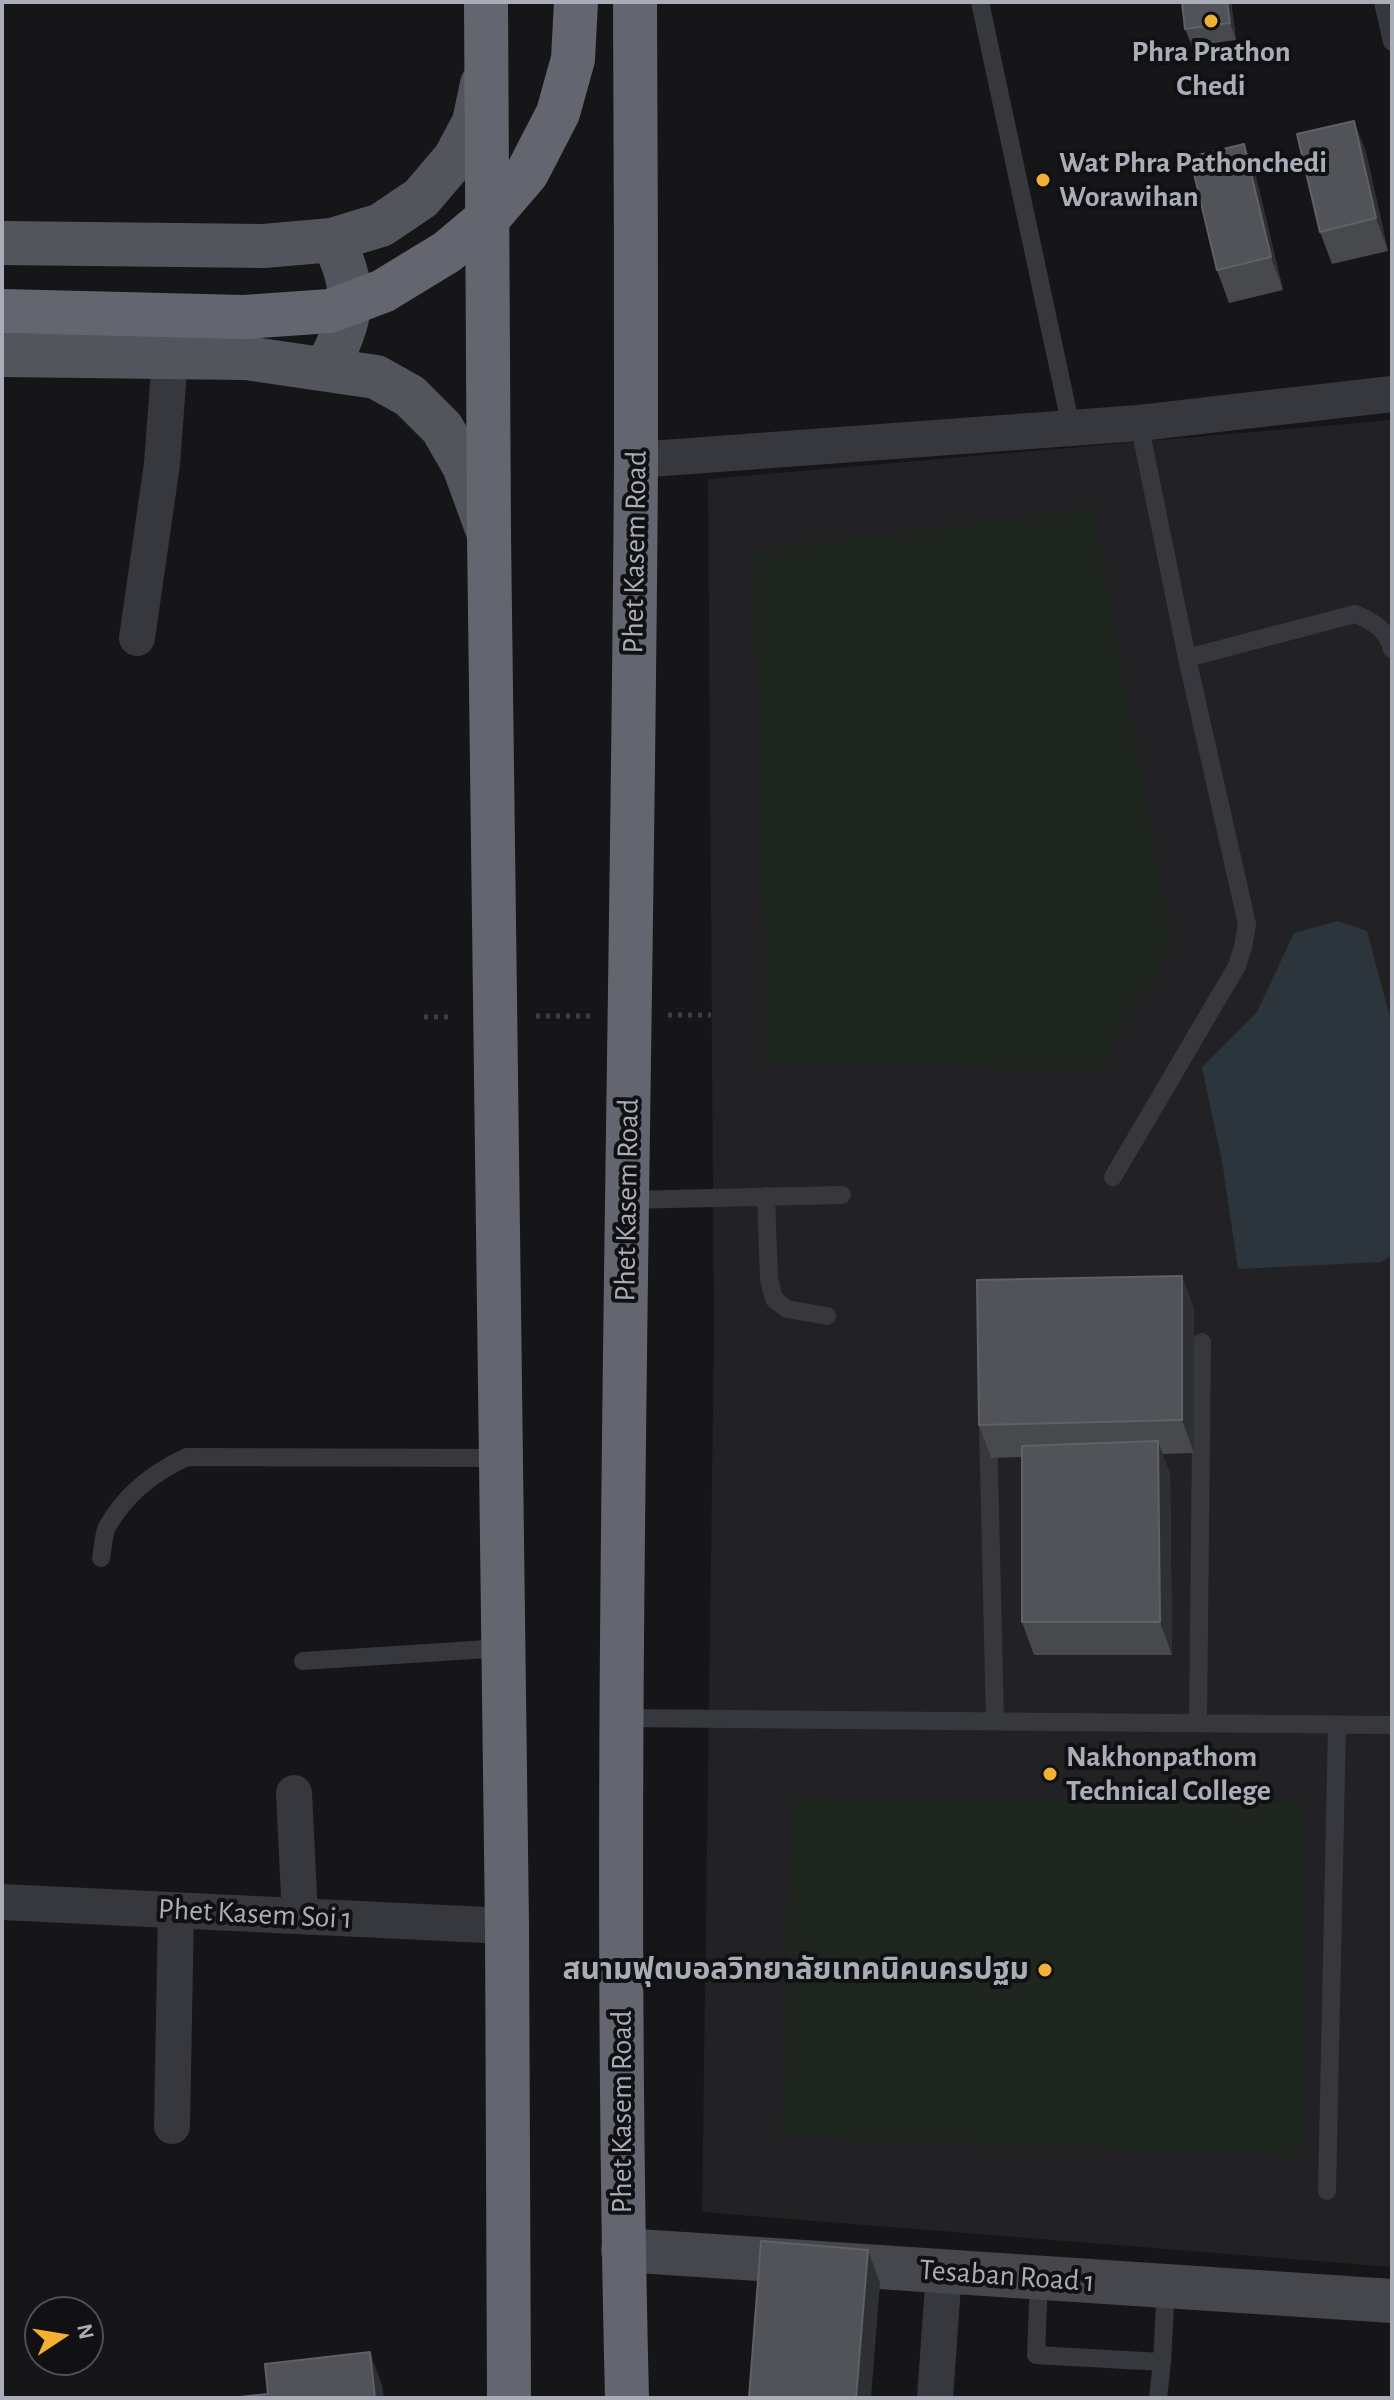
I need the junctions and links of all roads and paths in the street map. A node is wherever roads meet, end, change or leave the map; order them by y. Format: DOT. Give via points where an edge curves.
graph roads {
  1 [pos="486,2"];
  2 [pos="576,2"];
  3 [pos="635,2"];
  4 [pos="980,2"];
  5 [pos="1383,2"];
  6 [pos="1392,42"];
  7 [pos="487,63"];
  8 [pos="332,240"];
  9 [pos="2,243"];
  10 [pos="2,311"];
  11 [pos="2,355"];
  12 [pos="170,357"];
  13 [pos="326,369"];
  14 [pos="1392,394"];
  15 [pos="1139,423"];
  16 [pos="1071,427"];
  17 [pos="636,460"];
  18 [pos="489,535"];
  19 [pos="137,638"];
  20 [pos="1392,649"];
  21 [pos="1187,658"];
  22 [pos="664,1015"];
  23 [pos="711,1015"];
  24 [pos="536,1016"];
  25 [pos="600,1016"];
  26 [pos="424,1017"];
  27 [pos="456,1017"];
  28 [pos="1113,1177"];
  29 [pos="842,1195"];
  30 [pos="766,1196"];
  31 [pos="627,1200"];
  32 [pos="827,1316"];
  33 [pos="1202,1342"];
  34 [pos="988,1403"];
  35 [pos="500,1458"];
  36 [pos="101,1558"];
  37 [pos="503,1648"];
  38 [pos="303,1661"];
  39 [pos="620,1718"];
  40 [pos="995,1721"];
  41 [pos="1198,1723"];
  42 [pos="1337,1725"];
  43 [pos="1392,1725"];
  44 [pos="294,1793"];
  45 [pos="2,1902"];
  46 [pos="176,1911"];
  47 [pos="300,1916"];
  48 [pos="507,1926"];
  49 [pos="172,2126"];
  50 [pos="1327,2191"];
  51 [pos="623,2250"];
  52 [pos="944,2271"];
  53 [pos="1039,2278"];
  54 [pos="1166,2287"];
  55 [pos="1392,2301"];
  56 [pos="1162,2362"];
  57 [pos="509,2398"];
  58 [pos="627,2398"];
  59 [pos="935,2398"];
  60 [pos="1158,2398"];
  1 -- 7 [label="highway"];
  2 -- 10 [label="highway" via="573,59 558,113 527,173 491,215 447,252 383,291 330,311 244,317"];
  3 -- 17 [label="highway, Phet Kasem Road"];
  4 -- 16 [label="lane"];
  5 -- 6 [label="lane"];
  7 -- 8 [label="main road" via="474,122 455,158 421,198 381,225"];
  7 -- 18 [label="highway"];
  8 -- 9 [label="main road" via="264,246"];
  8 -- 13 [label="main road" via="348,277 348,322"];
  11 -- 12 [label="main road"];
  12 -- 13 [label="main road" via="246,358"];
  12 -- 19 [label="street" via="162,464"];
  13 -- 18 [label="main road" via="376,377 410,396 442,428 464,466"];
  14 -- 15 [label="street"];
  15 -- 16 [label="street"];
  15 -- 21 [label="lane"];
  16 -- 17 [label="street"];
  17 -- 31 [label="highway, Phet Kasem Road"];
  18 -- 35 [label="highway"];
  20 -- 21 [label="lane" via="1375,623 1355,614"];
  21 -- 28 [label="lane" via="1247,924 1237,966"];
  22 -- 23 [label="path"];
  24 -- 25 [label="path"];
  26 -- 27 [label="path"];
  29 -- 30 [label="lane"];
  30 -- 31 [label="lane"];
  30 -- 32 [label="lane" via="774,1299 787,1309"];
  31 -- 39 [label="highway, Phet Kasem Road"];
  33 -- 41 [label="lane"];
  34 -- 40 [label="lane"];
  35 -- 36 [label="lane" via="187,1457 132,1494 106,1530"];
  35 -- 37 [label="highway"];
  37 -- 38 [label="lane"];
  37 -- 48 [label="highway"];
  39 -- 40 [label="lane"];
  39 -- 51 [label="highway, Phet Kasem Road"];
  40 -- 41 [label="lane"];
  41 -- 42 [label="lane"];
  42 -- 43 [label="lane"];
  42 -- 50 [label="lane"];
  44 -- 47 [label="street"];
  45 -- 46 [label="street, Phet Kasem Soi 1"];
  46 -- 47 [label="street, Phet Kasem Soi 1"];
  46 -- 49 [label="street"];
  47 -- 48 [label="street, Phet Kasem Soi 1"];
  48 -- 57 [label="highway"];
  51 -- 52 [label="street, Tesaban Road 1"];
  51 -- 58 [label="highway, Phet Kasem Road"];
  52 -- 53 [label="street, Tesaban Road 1"];
  52 -- 59 [label="street"];
  53 -- 54 [label="street, Tesaban Road 1"];
  53 -- 56 [label="lane" via="1036,2355"];
  54 -- 55 [label="street, Tesaban Road 1"];
  54 -- 56 [label="lane"];
  56 -- 60 [label="lane"];
}
